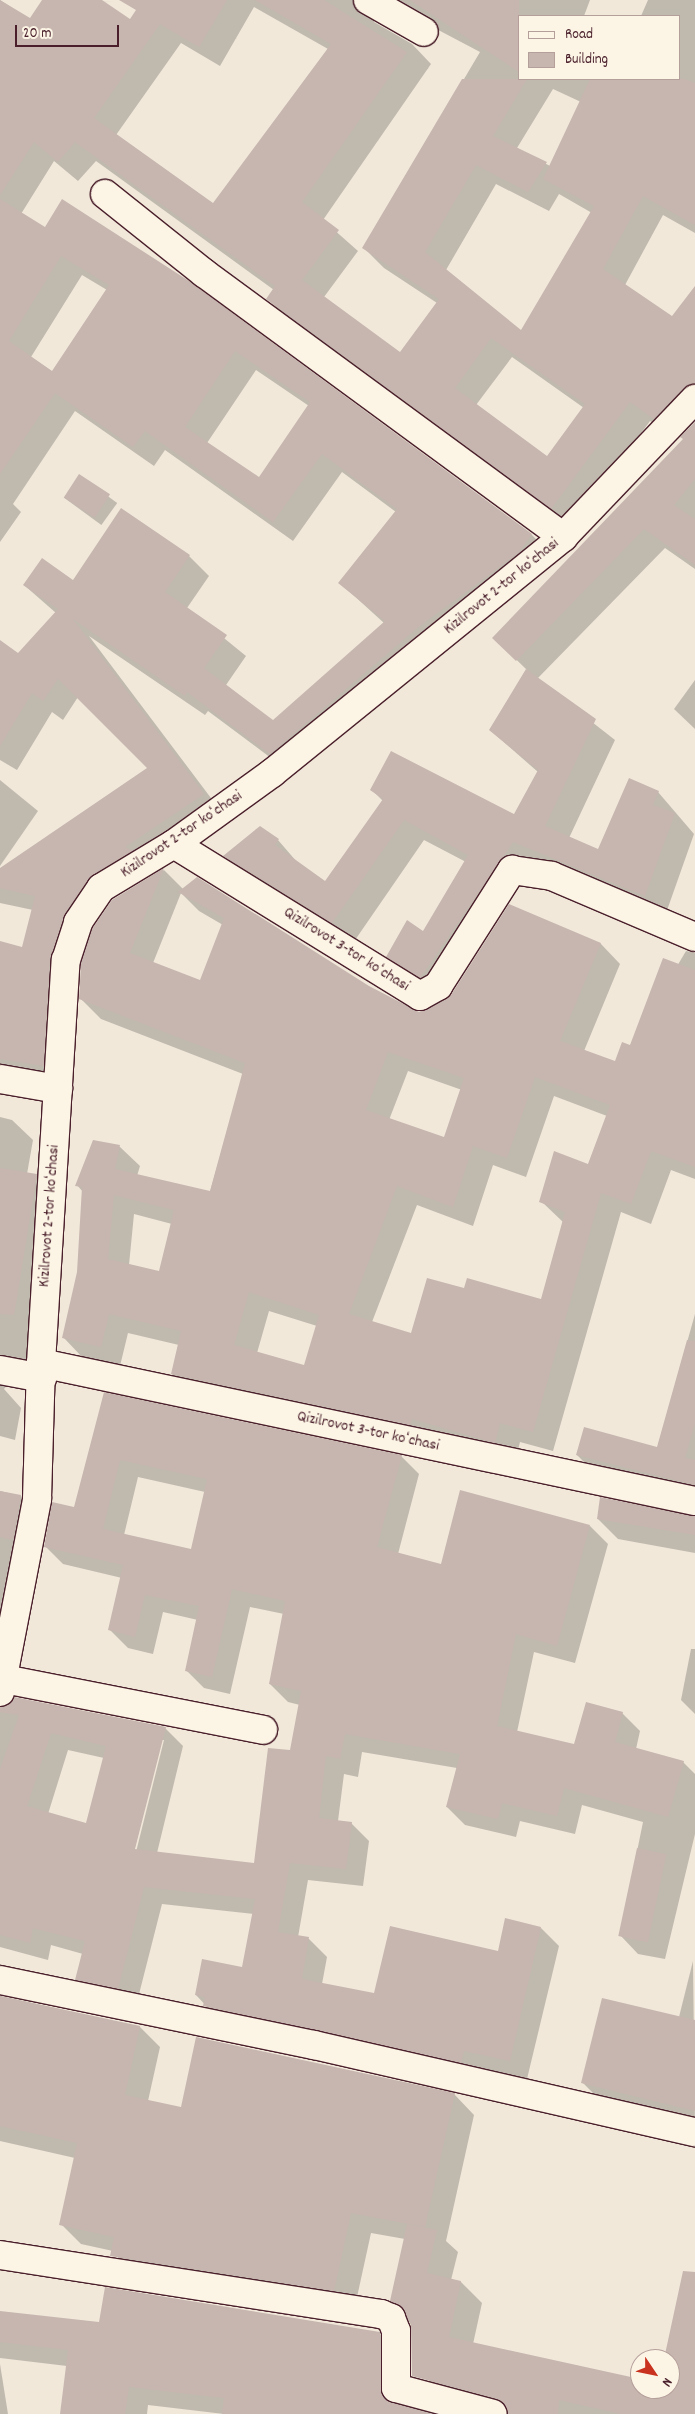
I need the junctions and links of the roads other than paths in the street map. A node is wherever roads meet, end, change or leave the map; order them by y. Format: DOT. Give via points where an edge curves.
graph roads {
  1 [pos="368,0"];
  2 [pos="424,32"];
  3 [pos="105,194"];
  4 [pos="695,400"];
  5 [pos="563,537"];
  6 [pos="174,844"];
  7 [pos="695,937"];
  8 [pos="0,1079"];
  9 [pos="58,1089"];
  10 [pos="0,1370"];
  11 [pos="42,1371"];
  12 [pos="695,1502"];
  13 [pos="2,1685"];
  14 [pos="263,1730"];
  15 [pos="0,1980"];
  16 [pos="695,2132"];
  17 [pos="0,2255"];
  18 [pos="396,2401"];
  19 [pos="493,2414"];
  1 -- 2 [label="street"];
  3 -- 5 [label="street" via="204,273"];
  4 -- 5 [label="street, Kizilrovot 2-tor koʻchasi"];
  5 -- 6 [label="street, Kizilrovot 2-tor koʻchasi" via="272,773"];
  6 -- 7 [label="street, Qizilrovot 3-tor koʻchasi" via="420,996 438,986 512,870 552,876"];
  6 -- 9 [label="street, Kizilrovot 2-tor koʻchasi" via="101,888 78,922 66,960"];
  8 -- 9 [label="street"];
  9 -- 11 [label="street, Kizilrovot 2-tor koʻchasi"];
  10 -- 11 [label="street, Qizilrovot 3-tor koʻchasi"];
  11 -- 12 [label="street, Qizilrovot 3-tor koʻchasi"];
  11 -- 13 [label="street, Kizilrovot 2-tor koʻchasi" via="37,1499"];
  13 -- 14 [label="street"];
  15 -- 16 [label="street" via="314,2045"];
  17 -- 18 [label="street" via="381,2314 390,2318 396,2331"];
  18 -- 19 [label="street"];
}
